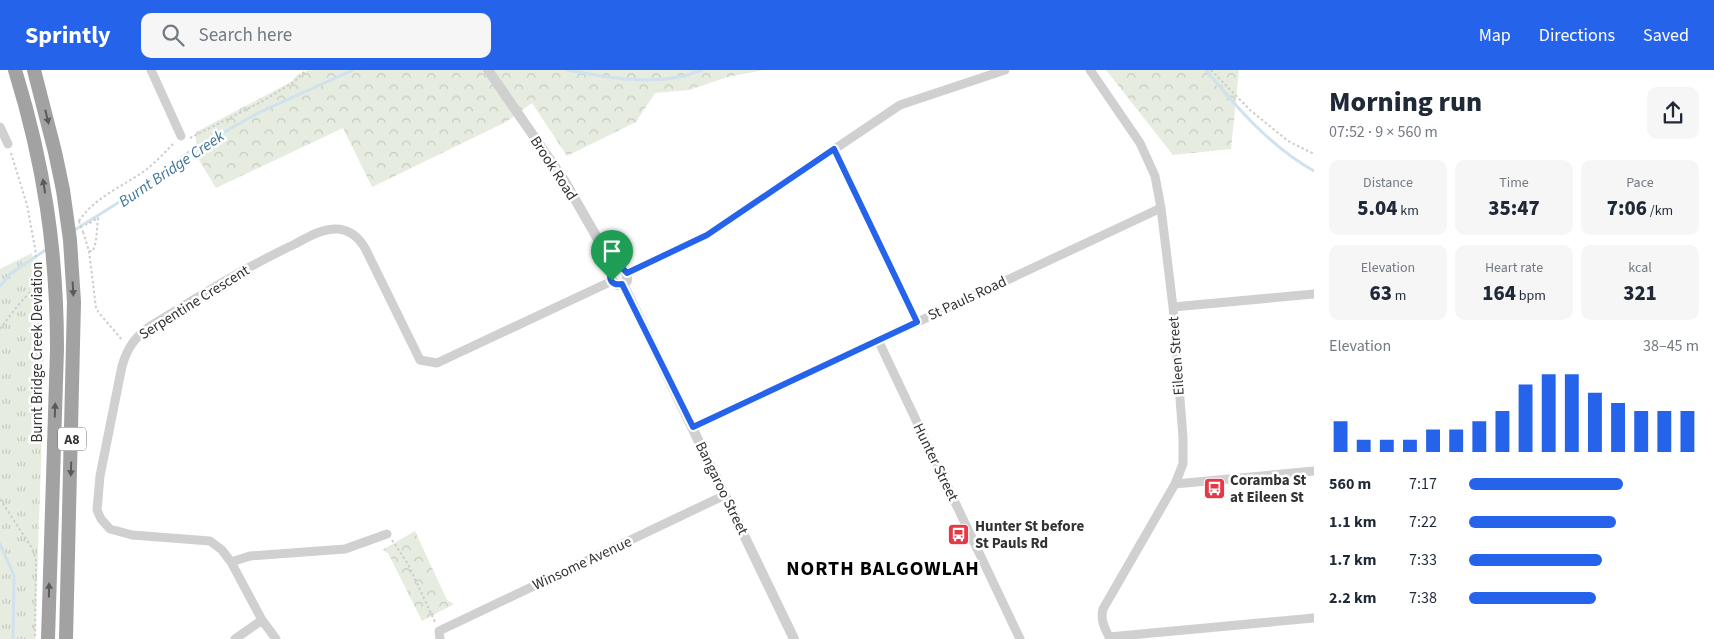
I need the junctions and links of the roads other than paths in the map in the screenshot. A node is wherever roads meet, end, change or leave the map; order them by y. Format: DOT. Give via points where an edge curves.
graph roads {
  1 [pos="15,70"];
  2 [pos="34,70"];
  3 [pos="151,70"];
  4 [pos="488,70"];
  5 [pos="1005,70"];
  6 [pos="1090,70"];
  7 [pos="0,127"];
  8 [pos="181,136"];
  9 [pos="8,144"];
  10 [pos="1161,208"];
  11 [pos="615,269"];
  12 [pos="627,273"];
  13 [pos="612,281"];
  14 [pos="622,284"];
  15 [pos="1314,294"];
  16 [pos="1173,307"];
  17 [pos="878,340"];
  18 [pos="693,427"];
  19 [pos="1314,471"];
  20 [pos="1175,484"];
  21 [pos="725,495"];
  22 [pos="388,534"];
  23 [pos="231,562"];
  24 [pos="1314,618"];
  25 [pos="262,620"];
  26 [pos="439,635"];
  27 [pos="1110,638"];
  28 [pos="48,639"];
  29 [pos="66,639"];
  30 [pos="235,639"];
  31 [pos="276,639"];
  32 [pos="794,639"];
  33 [pos="1020,639"];
  28 -- 1 [label="highway, Burnt Bridge Creek Deviation / A8, one-way" via="57,340 52,244 41,167"];
  2 -- 29 [label="highway, A8, one-way" via="74,223 70,240 74,337"];
  3 -- 8 [label="street"];
  4 -- 11 [label="street, Brook Road" via="564,180"];
  5 -- 12 [label="street" via="900,105 707,235"];
  6 -- 10 [label="street, Eileen Street" via="1140,143 1155,176"];
  7 -- 9 [label="street"];
  10 -- 16 [label="street, Eileen Street"];
  10 -- 17 [label="street, St Pauls Road"];
  11 -- 12 [label="street" via="622,268"];
  11 -- 13 [label="street" via="610,275"];
  12 -- 14 [label="street"];
  13 -- 14 [label="street"];
  13 -- 23 [label="street, Serpentine Crescent" via="437,363 420,360 359,239 340,229 332,229 265,258 148,327 129,346 122,366 100,476 97,510 100,519 110,529 132,536 210,541"];
  14 -- 18 [label="street, Bangaroo Street"];
  15 -- 16 [label="street"];
  16 -- 20 [label="street, Eileen Street" via="1183,455"];
  17 -- 18 [label="street, St Pauls Road"];
  17 -- 33 [label="street, Hunter Street"];
  18 -- 21 [label="street, Bangaroo Street"];
  19 -- 20 [label="street"];
  20 -- 27 [label="street, Eileen Street" via="1104,609 1103,623"];
  21 -- 26 [label="street, Winsome Avenue"];
  21 -- 32 [label="street, Bangaroo Street"];
  22 -- 23 [label="street" via="344,549 250,556"];
  23 -- 25 [label="street, Serpentine Crescent"];
  24 -- 27 [label="street"];
  25 -- 30 [label="street"];
  25 -- 31 [label="street, Serpentine Crescent"];
}
